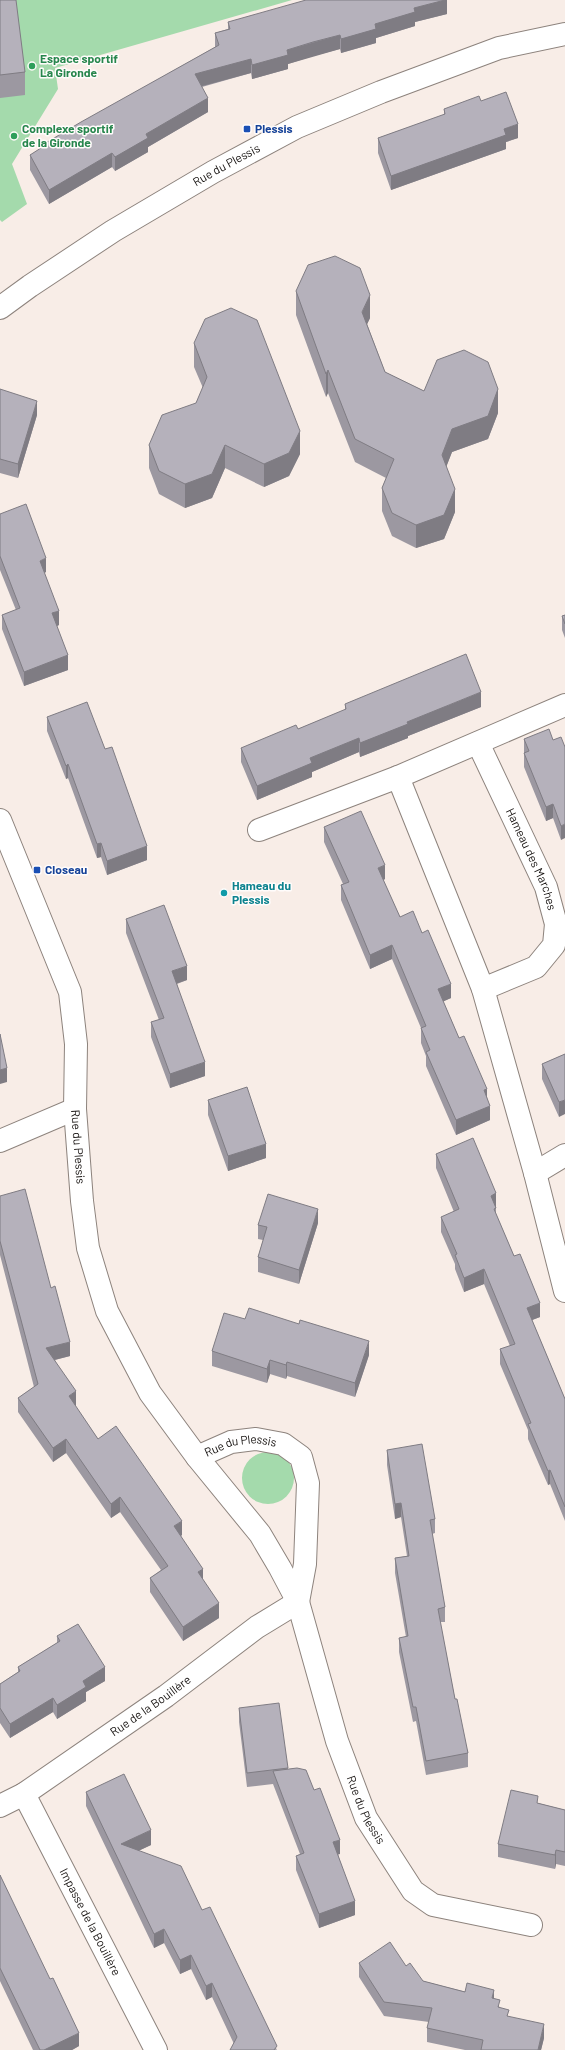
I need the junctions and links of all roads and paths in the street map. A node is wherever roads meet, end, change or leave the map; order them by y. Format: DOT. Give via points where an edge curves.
graph roads {
  1 [pos="565,34"];
  2 [pos="0,308"];
  3 [pos="565,705"];
  4 [pos="478,743"];
  5 [pos="398,777"];
  6 [pos="0,820"];
  7 [pos="258,830"];
  8 [pos="483,990"];
  9 [pos="75,1109"];
  10 [pos="0,1141"];
  11 [pos="565,1155"];
  12 [pos="535,1173"];
  13 [pos="565,1291"];
  14 [pos="197,1457"];
  15 [pos="298,1602"];
  16 [pos="24,1794"];
  17 [pos="0,1806"];
  18 [pos="530,1925"];
  19 [pos="156,2050"];
  1 -- 2 [label="street, Rue du Plessis" via="499,48 381,92 297,127 213,172 114,231"];
  3 -- 4 [label="street"];
  4 -- 5 [label="street"];
  4 -- 8 [label="street, Hameau des Marches" via="546,887 556,924 554,945 536,967"];
  5 -- 7 [label="street"];
  5 -- 8 [label="street"];
  6 -- 9 [label="street, Rue du Plessis" via="70,992 76,1044"];
  8 -- 12 [label="street"];
  9 -- 10 [label="street"];
  9 -- 14 [label="street, Rue du Plessis" via="88,1248 107,1311 150,1392"];
  11 -- 12 [label="street"];
  12 -- 13 [label="street"];
  14 -- 15 [label="street, Rue du Plessis" via="260,1534"];
  14 -- 15 [label="street, Rue du Plessis" via="231,1442 256,1439 282,1444 301,1456 308,1483 304,1564"];
  15 -- 16 [label="street, Rue de la Bouillère" via="257,1627 166,1696"];
  15 -- 18 [label="street, Rue du Plessis" via="337,1741 366,1818 413,1891 433,1905"];
  16 -- 17 [label="street, Rue de la Bouillère"];
  16 -- 19 [label="street, Impasse de la Bouillère"];
}
